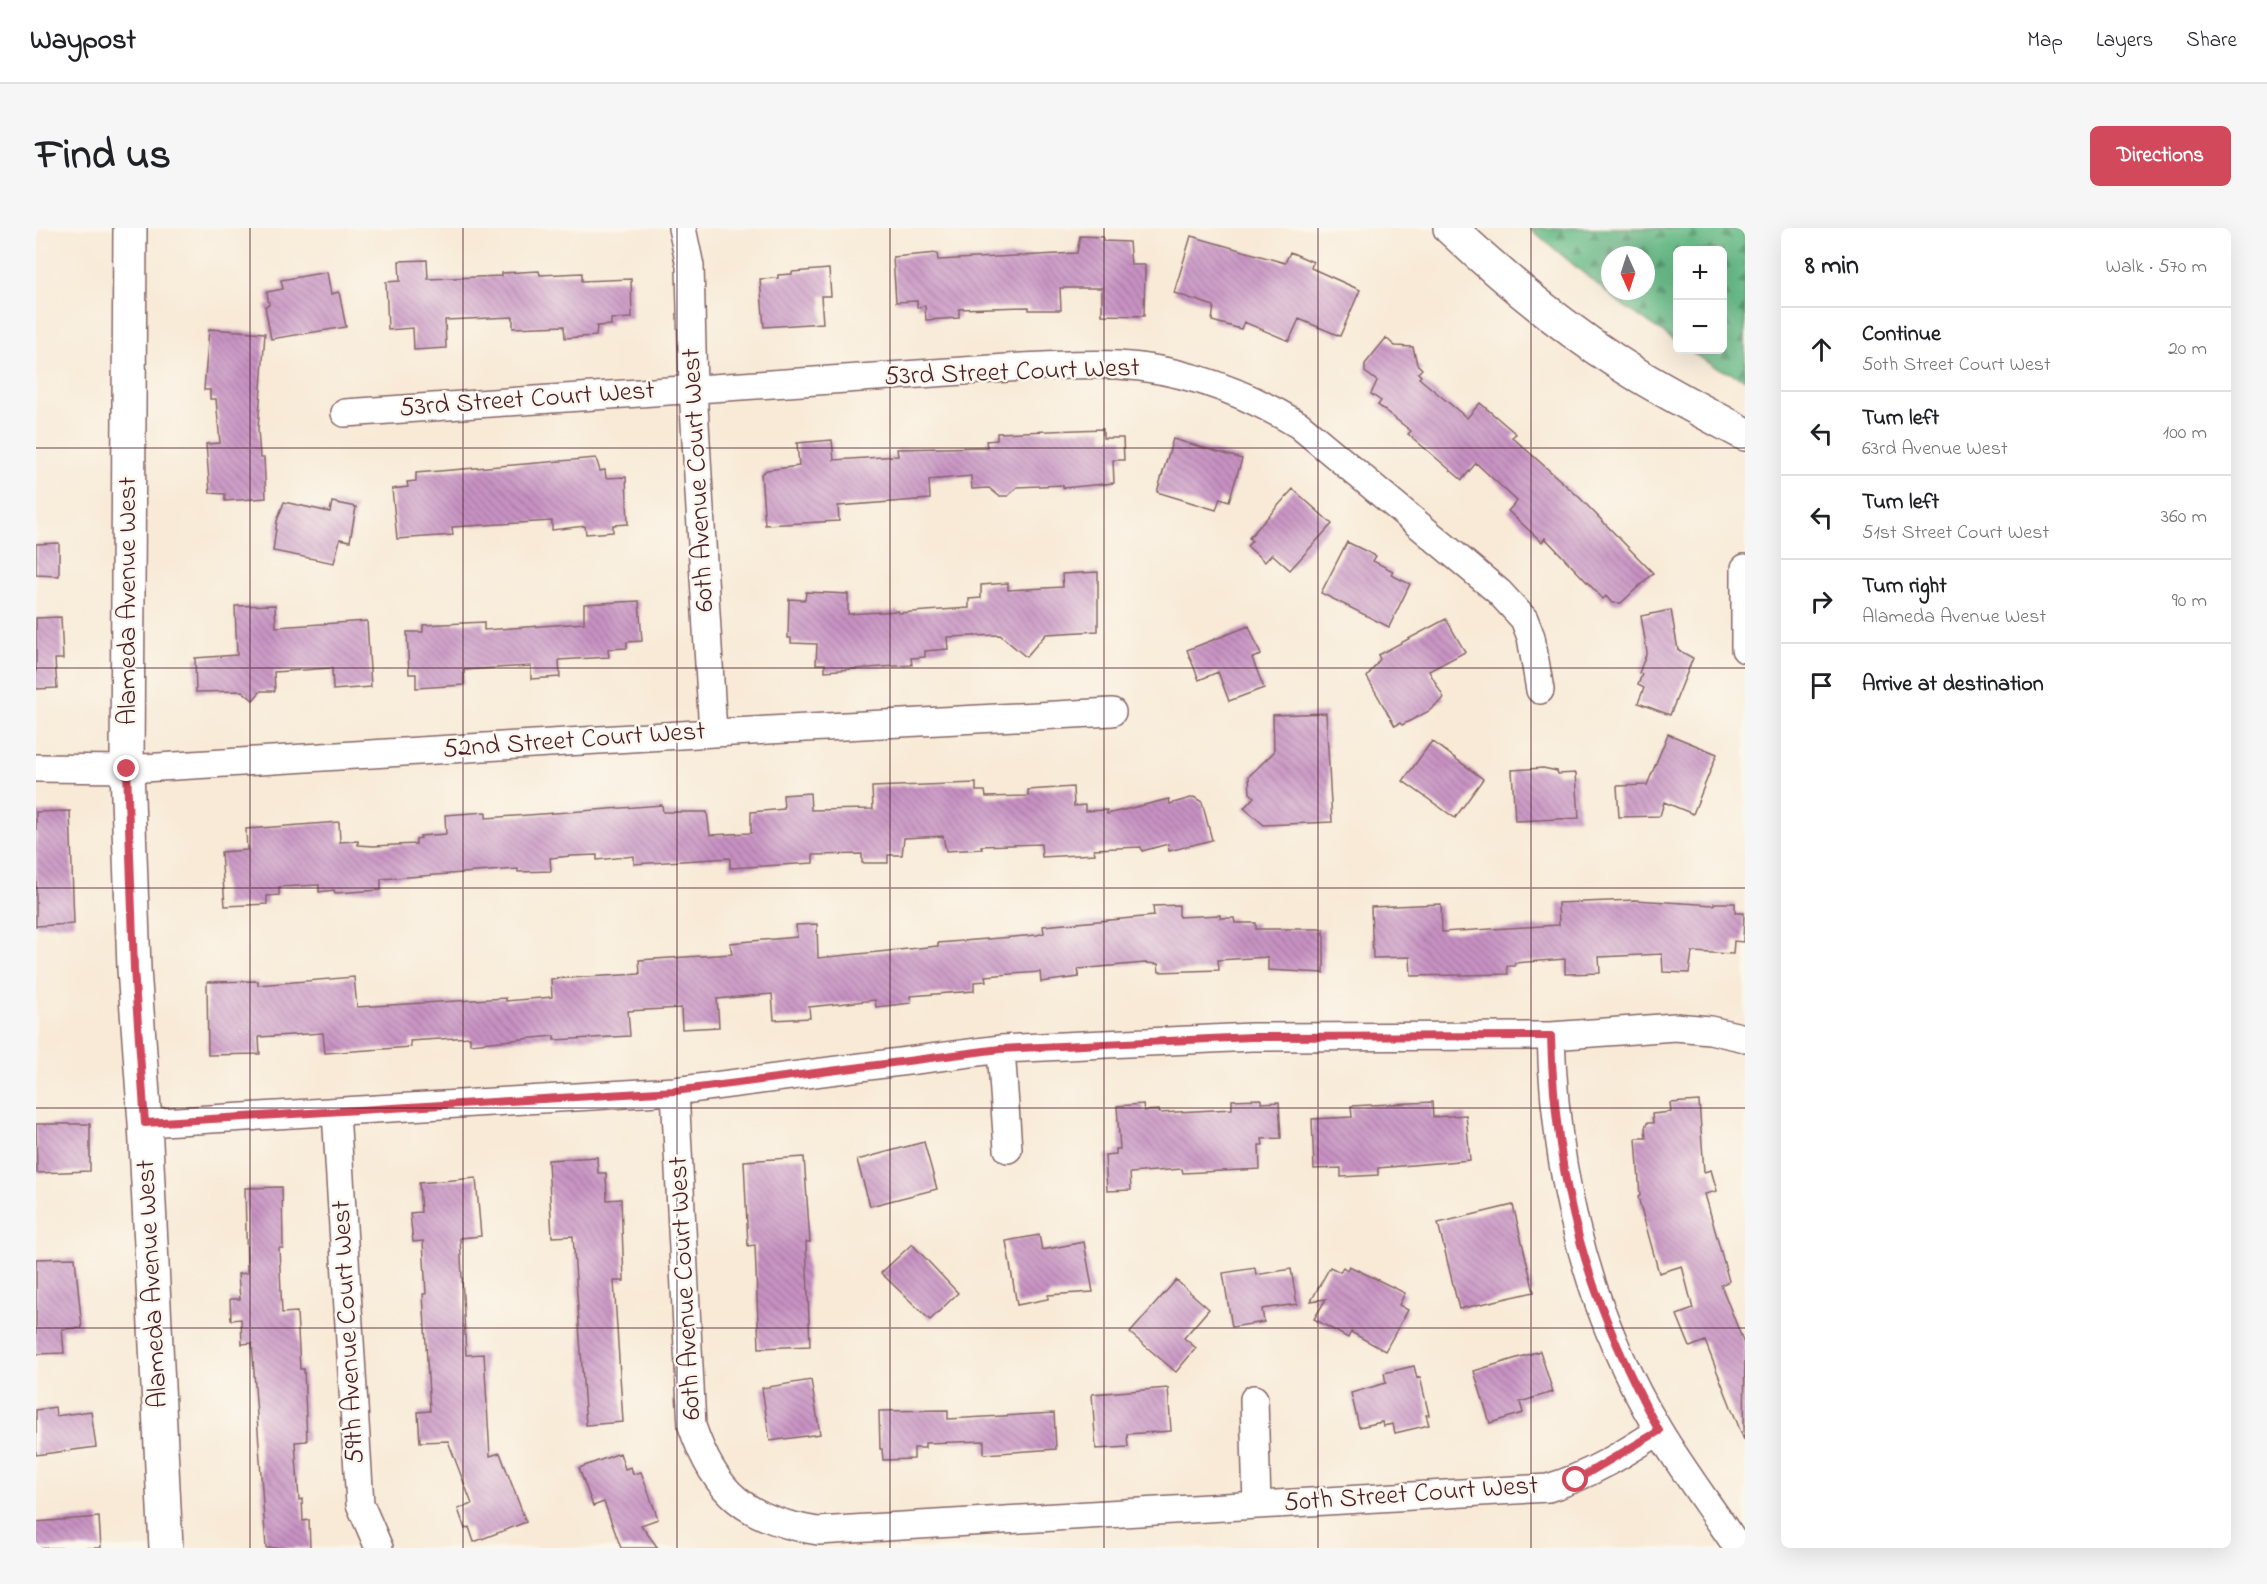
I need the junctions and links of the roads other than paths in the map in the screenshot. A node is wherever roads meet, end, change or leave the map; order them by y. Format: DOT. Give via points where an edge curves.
graph roads {
  1 [pos="130,228"];
  2 [pos="682,228"];
  3 [pos="1449,228"];
  4 [pos="1481,228"];
  5 [pos="693,389"];
  6 [pos="1745,409"];
  7 [pos="345,413"];
  8 [pos="1745,434"];
  9 [pos="1745,568"];
  10 [pos="1745,649"];
  11 [pos="1540,690"];
  12 [pos="1112,712"];
  13 [pos="713,733"];
  14 [pos="36,768"];
  15 [pos="127,769"];
  16 [pos="1551,1036"];
  17 [pos="1745,1038"];
  18 [pos="1000,1049"];
  19 [pos="675,1091"];
  20 [pos="336,1112"];
  21 [pos="145,1123"];
  22 [pos="1008,1149"];
  23 [pos="1254,1399"];
  24 [pos="1659,1431"];
  25 [pos="717,1479"];
  26 [pos="1257,1504"];
  27 [pos="166,1548"];
  28 [pos="379,1548"];
  29 [pos="1738,1548"];
  1 -- 15 [label="street, Alameda Avenue West"];
  2 -- 5 [label="street, 60th Avenue Court West" via="690,266"];
  3 -- 8 [label="street" via="1573,332 1665,391"];
  4 -- 6 [label="street" via="1581,312 1673,371"];
  5 -- 7 [label="street, 53rd Street Court West"];
  5 -- 11 [label="street, 53rd Street Court West" via="1117,364 1189,376 1230,389 1299,425 1499,592 1528,628"];
  5 -- 13 [label="street, 60th Avenue Court West"];
  9 -- 10 [label="street"];
  12 -- 13 [label="street, 52nd Street Court West"];
  13 -- 15 [label="street, 52nd Street Court West"];
  14 -- 15 [label="street, 52nd Street Court West"];
  15 -- 21 [label="street, Alameda Avenue West" via="134,969"];
  16 -- 17 [label="street" via="1676,1027"];
  16 -- 18 [label="street" via="1252,1037"];
  16 -- 24 [label="street" via="1558,1146 1580,1245 1613,1341"];
  18 -- 19 [label="street"];
  18 -- 22 [label="street"];
  19 -- 20 [label="street"];
  19 -- 25 [label="street, 60th Avenue Court West" via="692,1426 703,1457"];
  20 -- 21 [label="street"];
  20 -- 28 [label="street, 59th Avenue Court West" via="360,1504"];
  21 -- 27 [label="street, Alameda Avenue West"];
  23 -- 26 [label="street, 50th Street Court West"];
  24 -- 26 [label="street, 50th Street Court West" via="1593,1472 1548,1488"];
  24 -- 29 [label="street"];
  25 -- 26 [label="street, 50th Street Court West" via="755,1513 785,1526 818,1531"];
}
